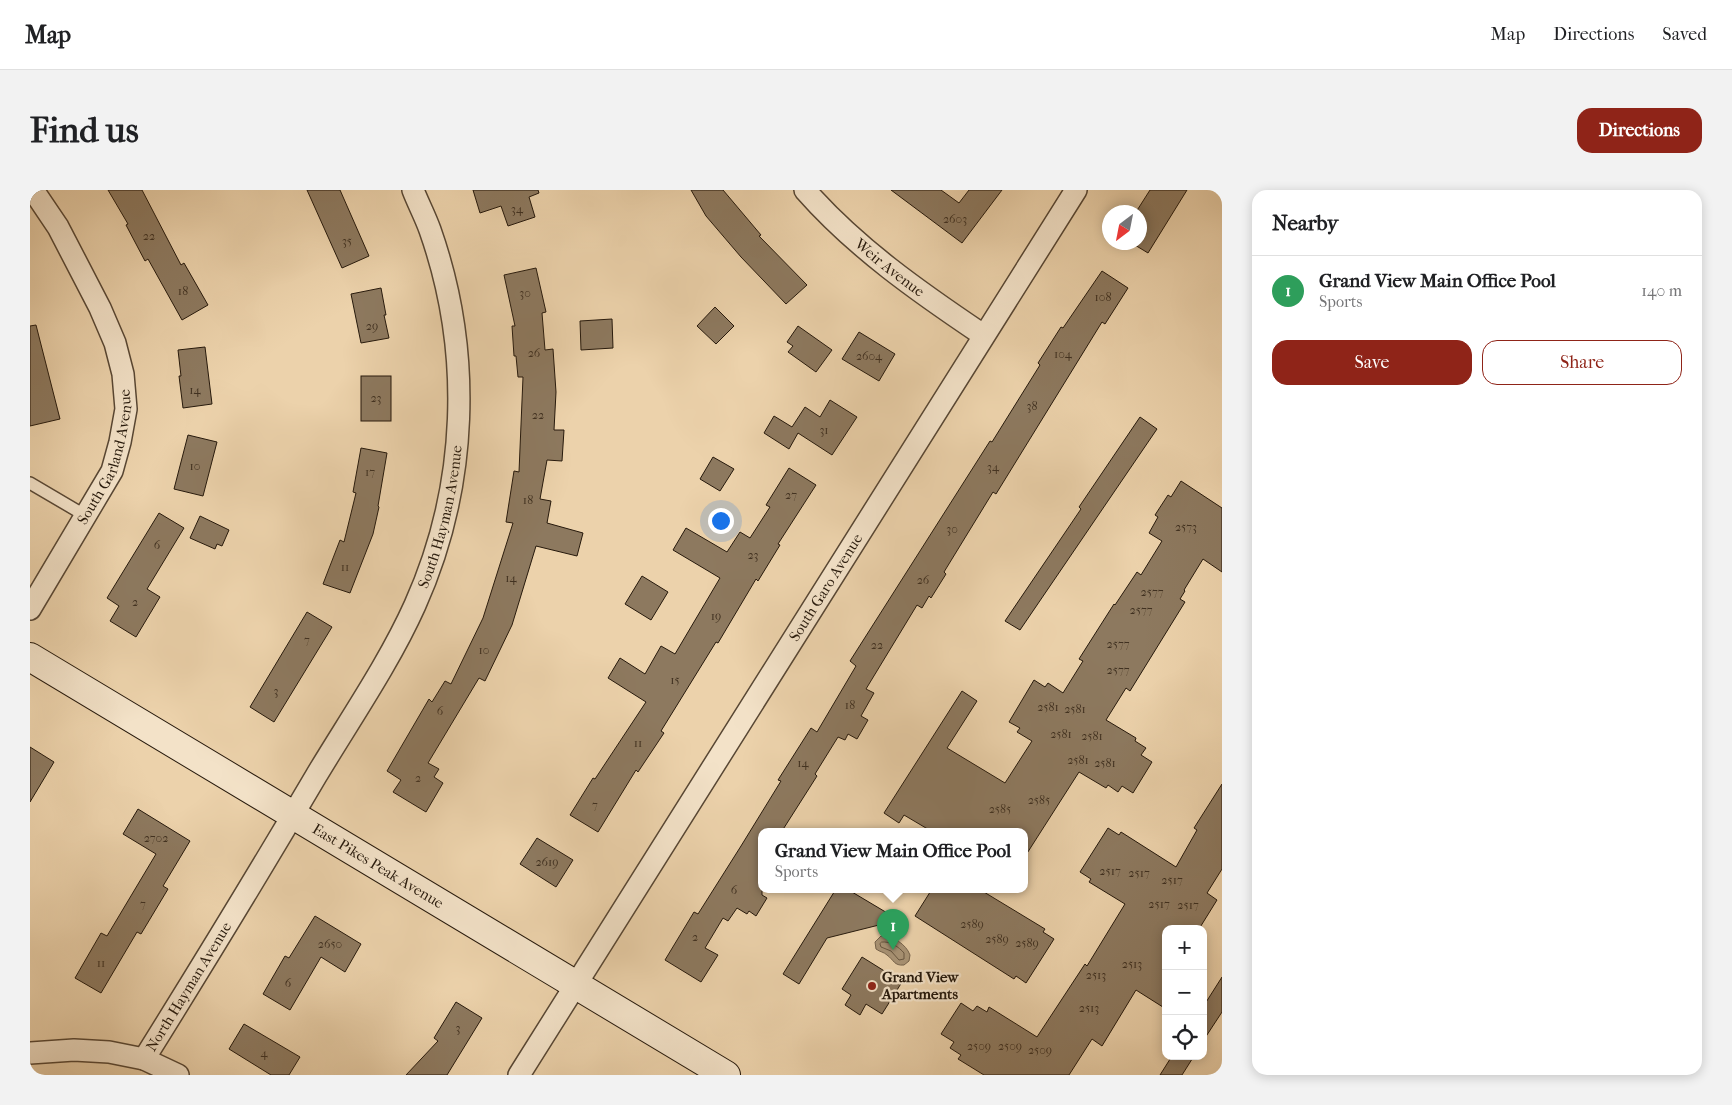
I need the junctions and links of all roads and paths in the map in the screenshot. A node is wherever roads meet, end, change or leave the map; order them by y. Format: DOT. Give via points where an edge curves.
graph roads {
  1 [pos="33,190"];
  2 [pos="413,190"];
  3 [pos="804,190"];
  4 [pos="1076,190"];
  5 [pos="983,335"];
  6 [pos="30,483"];
  7 [pos="86,516"];
  8 [pos="30,609"];
  9 [pos="30,657"];
  10 [pos="293,815"];
  11 [pos="575,985"];
  12 [pos="30,1054"];
  13 [pos="144,1059"];
  14 [pos="178,1075"];
  15 [pos="519,1075"];
  16 [pos="726,1075"];
  1 -- 7 [label="street, South Garland Avenue" via="58,227 100,308 115,343 123,374 126,409 120,442 112,472"];
  2 -- 10 [label="street, South Hayman Avenue" via="430,229 452,313 460,398 454,470 438,540 415,605"];
  3 -- 5 [label="street, Weir Avenue" via="877,259"];
  4 -- 5 [label="street, South Garo Avenue"];
  5 -- 11 [label="street, South Garo Avenue"];
  6 -- 7 [label="lane"];
  7 -- 8 [label="street, South Garland Avenue"];
  9 -- 10 [label="main road, East Pikes Peak Avenue"];
  10 -- 11 [label="main road, East Pikes Peak Avenue"];
  10 -- 13 [label="street, North Hayman Avenue"];
  11 -- 15 [label="street, South Garo Avenue"];
  11 -- 16 [label="main road, East Pikes Peak Avenue"];
  12 -- 13 [label="street, North Hayman Avenue" via="74,1050"];
  13 -- 14 [label="street"];
}
